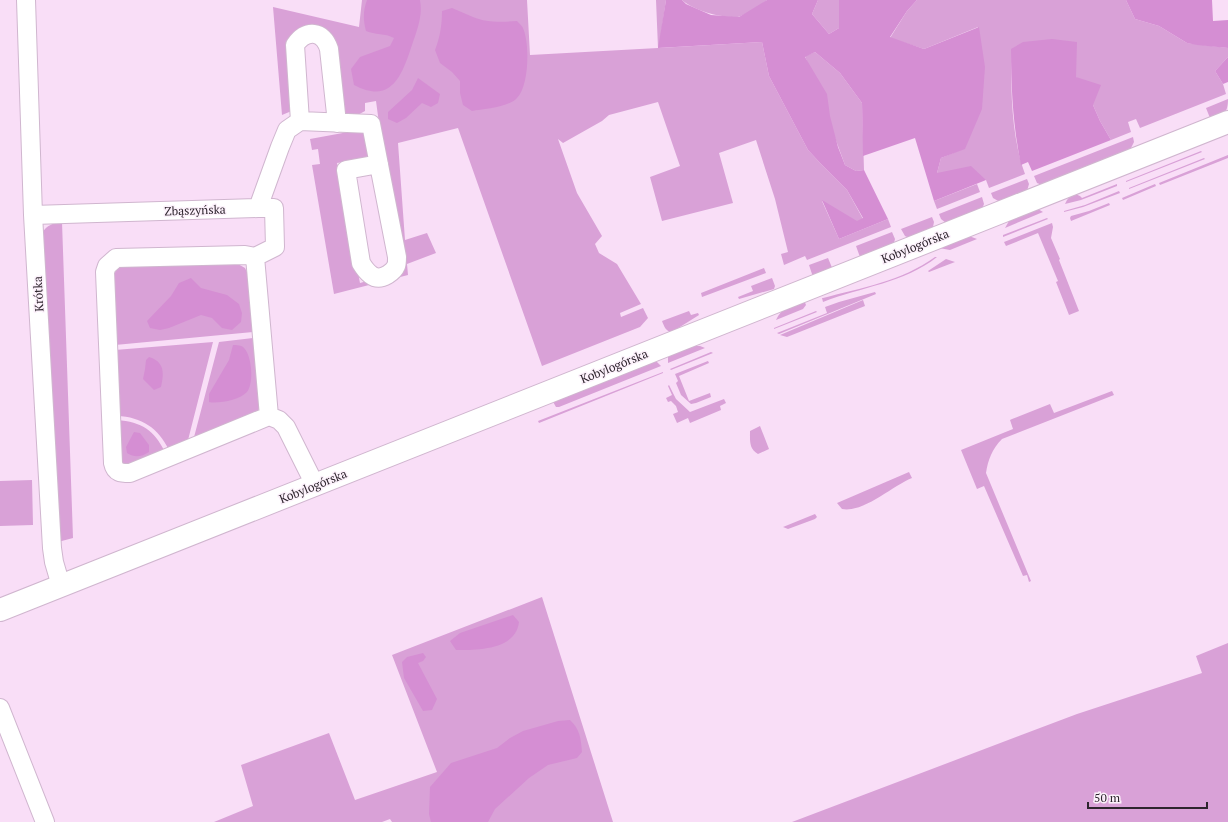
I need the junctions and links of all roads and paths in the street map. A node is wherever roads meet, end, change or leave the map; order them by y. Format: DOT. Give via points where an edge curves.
graph roads {
  1 [pos="26,0"];
  2 [pos="300,121"];
  3 [pos="1228,122"];
  4 [pos="337,123"];
  5 [pos="379,164"];
  6 [pos="258,208"];
  7 [pos="33,215"];
  8 [pos="254,257"];
  9 [pos="269,416"];
  10 [pos="315,485"];
  11 [pos="61,586"];
  12 [pos="0,610"];
  13 [pos="0,708"];
  14 [pos="46,822"];
  1 -- 7 [label="street, Krótka"];
  2 -- 4 [label="street"];
  2 -- 4 [label="street" via="295,44 304,35 317,34 327,43 329,49"];
  2 -- 6 [label="street" via="287,130"];
  3 -- 10 [label="street, Kobylogórska"];
  4 -- 5 [label="street" via="371,124"];
  5 -- 5 [label="street" via="346,170 361,264 366,272 374,277 384,277 392,272 396,267 397,257"];
  6 -- 7 [label="street, Zbąszyńska"];
  6 -- 8 [label="street, Zbąszyńska" via="274,208 275,247"];
  7 -- 11 [label="street, Krótka" via="52,548"];
  8 -- 9 [label="street"];
  8 -- 9 [label="street" via="245,255 116,258 106,266 114,469 120,473 130,473"];
  9 -- 10 [label="street" via="279,420 286,427"];
  10 -- 11 [label="street, Kobylogórska"];
  11 -- 12 [label="street, Kobylogórska"];
  13 -- 14 [label="street"];
}
